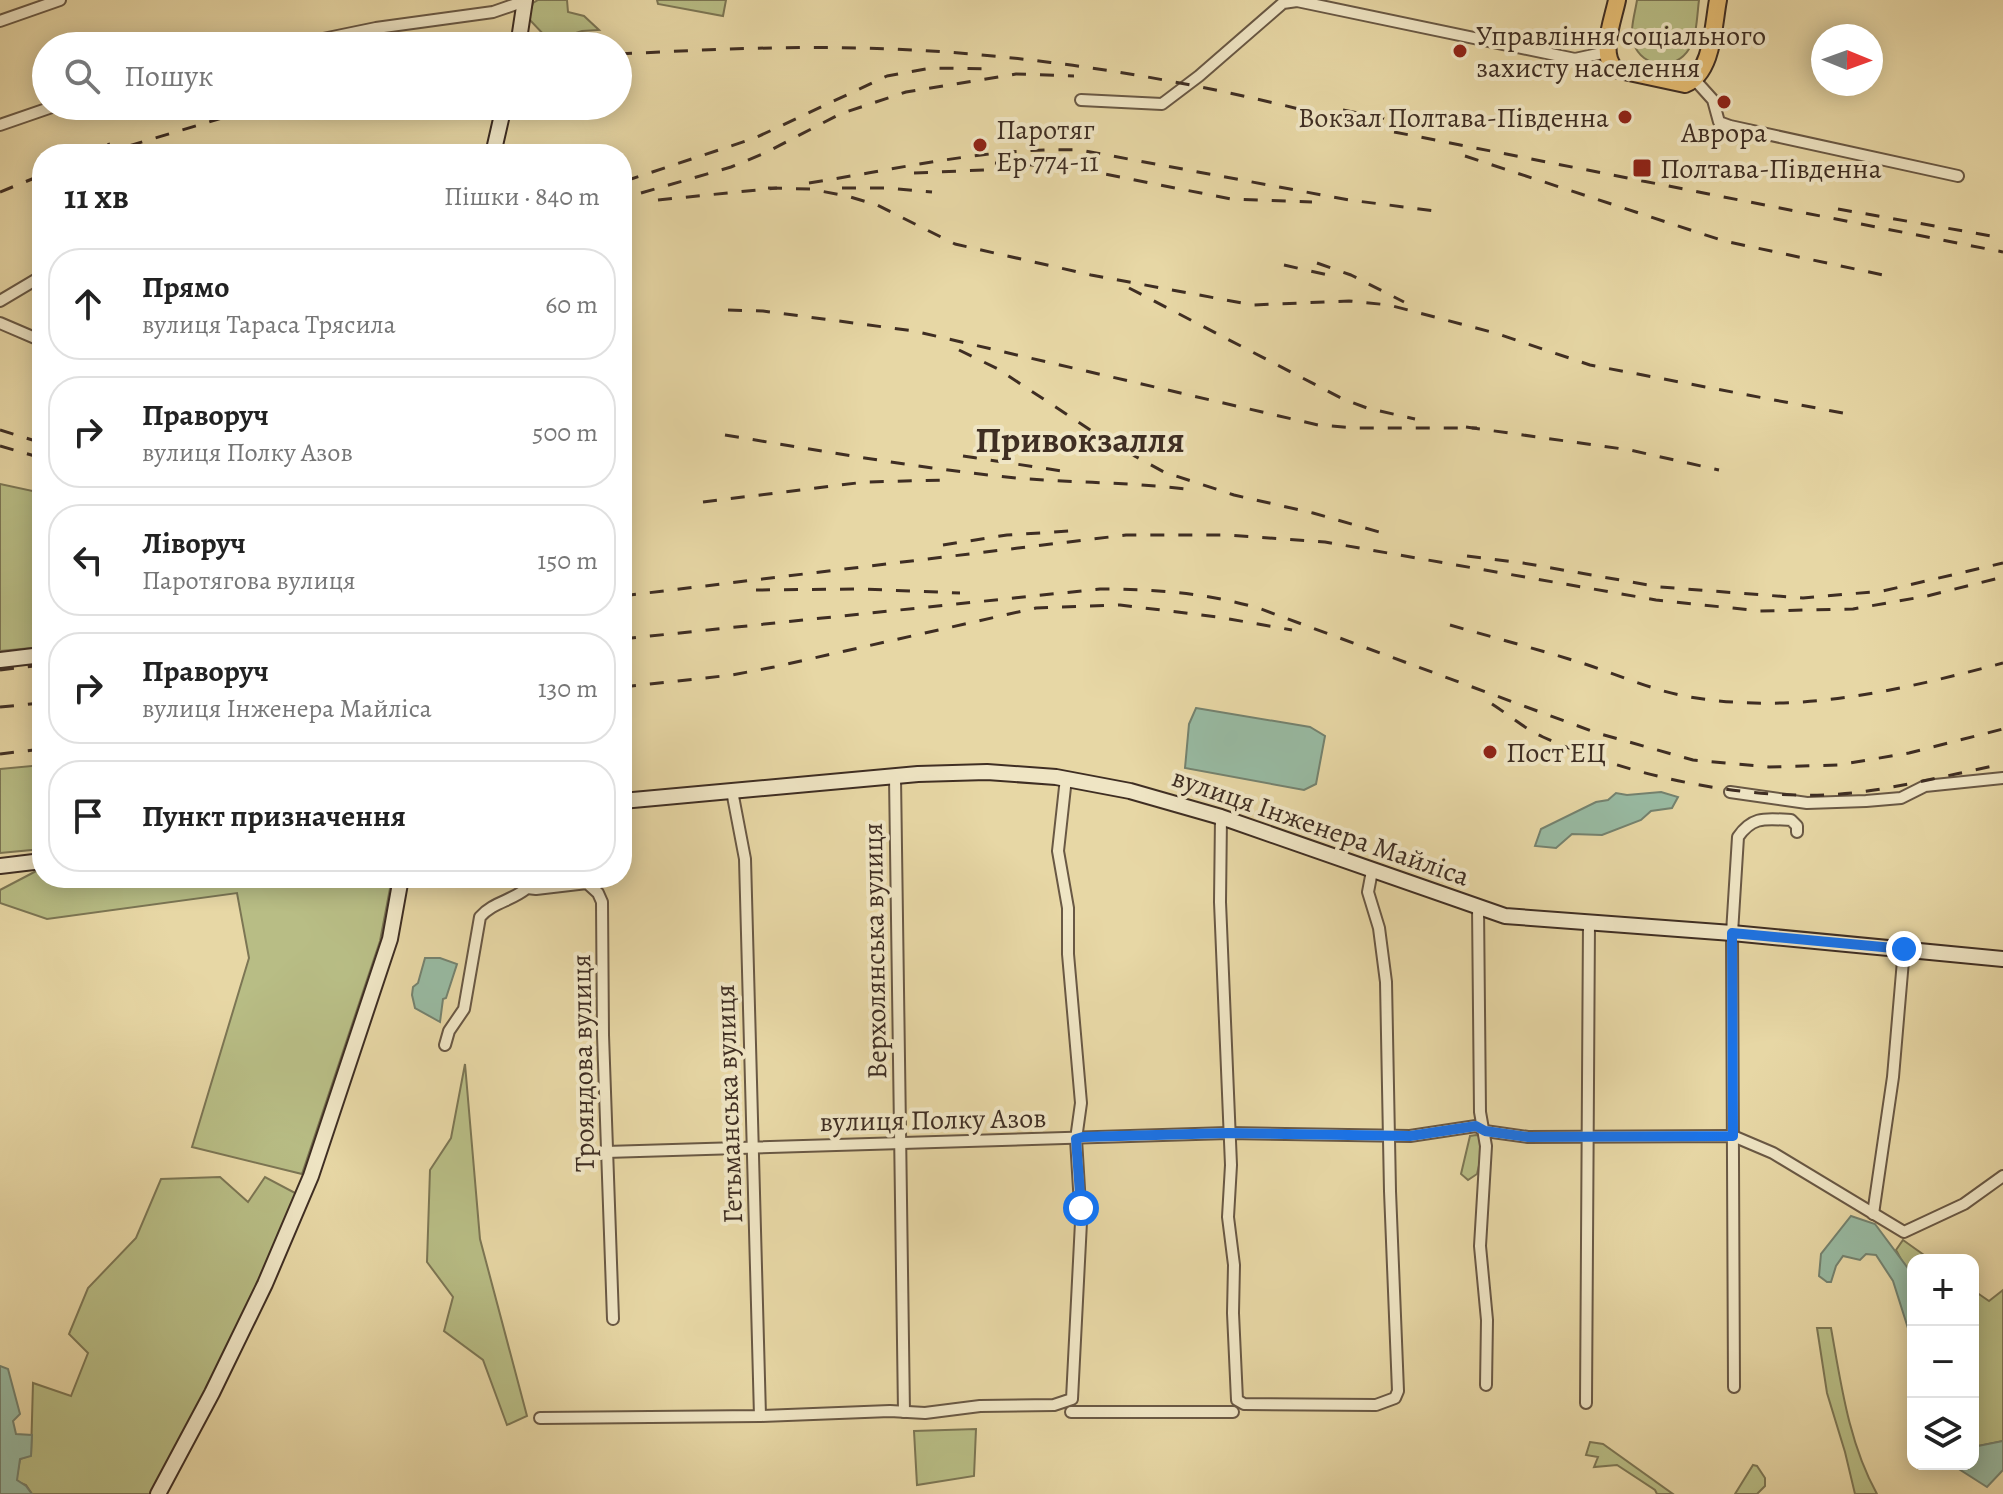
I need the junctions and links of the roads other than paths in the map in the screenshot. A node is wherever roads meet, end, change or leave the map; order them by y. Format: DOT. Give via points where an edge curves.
graph roads {
  1 [pos="60,0"];
  2 [pos="1617,0"];
  3 [pos="1718,0"];
  4 [pos="526,1"];
  5 [pos="0,21"];
  6 [pos="357,32"];
  7 [pos="520,32"];
  8 [pos="1607,52"];
  9 [pos="1695,80"];
  10 [pos="1081,100"];
  11 [pos="32,114"];
  12 [pos="501,120"];
  13 [pos="0,125"];
  14 [pos="495,144"];
  15 [pos="1958,176"];
  16 [pos="32,282"];
  17 [pos="0,301"];
  18 [pos="0,323"];
  19 [pos="32,337"];
  20 [pos="32,656"];
  21 [pos="0,660"];
  22 [pos="895,777"];
  23 [pos="1066,778"];
  24 [pos="2003,778"];
  25 [pos="732,791"];
  26 [pos="1730,792"];
  27 [pos="632,800"];
  28 [pos="1221,817"];
  29 [pos="1797,832"];
  30 [pos="32,862"];
  31 [pos="0,866"];
  32 [pos="1372,871"];
  33 [pos="399,888"];
  34 [pos="523,888"];
  35 [pos="594,888"];
  36 [pos="1478,906"];
  37 [pos="1589,922"];
  38 [pos="1732,933"];
  39 [pos="1904,949"];
  40 [pos="2003,959"];
  41 [pos="445,1045"];
  42 [pos="1485,1131"];
  43 [pos="1228,1133"];
  44 [pos="1389,1134"];
  45 [pos="1588,1136"];
  46 [pos="1733,1136"];
  47 [pos="1076,1139"];
  48 [pos="901,1144"];
  49 [pos="753,1147"];
  50 [pos="606,1152"];
  51 [pos="2003,1176"];
  52 [pos="1873,1214"];
  53 [pos="613,1319"];
  54 [pos="1486,1385"];
  55 [pos="1734,1387"];
  56 [pos="1586,1403"];
  57 [pos="904,1412"];
  58 [pos="1071,1412"];
  59 [pos="1233,1412"];
  60 [pos="760,1416"];
  61 [pos="540,1418"];
  62 [pos="159,1492"];
  1 -- 5 [label="street"];
  2 -- 8 [label="main road"];
  3 -- 9 [label="main road" via="1707,58"];
  4 -- 6 [label="street" via="493,12"];
  4 -- 7 [label="street"];
  8 -- 9 [label="main road" via="1615,69 1675,83"];
  8 -- 10 [label="street" via="1575,59 1297,1 1283,3 1162,104"];
  9 -- 15 [label="street" via="1713,100 1719,122"];
  11 -- 13 [label="street"];
  12 -- 14 [label="street"];
  16 -- 17 [label="street"];
  18 -- 19 [label="street"];
  20 -- 21 [label="street"];
  22 -- 23 [label="street, вулиця Інженера Майліса" via="987,772"];
  22 -- 25 [label="street, вулиця Інженера Майліса"];
  22 -- 48 [label="street, Верхолянська вулиця"];
  23 -- 28 [label="street, вулиця Інженера Майліса"];
  23 -- 47 [label="street" via="1058,851 1068,908 1080,1074"];
  24 -- 26 [label="street" via="1925,786 1901,798 1866,801 1807,803"];
  25 -- 27 [label="street, вулиця Інженера Майліса"];
  25 -- 49 [label="street, Гетьманська вулиця" via="745,859"];
  28 -- 32 [label="street, вулиця Інженера Майліса"];
  28 -- 43 [label="street"];
  29 -- 38 [label="street" via="1791,820 1755,820 1738,837"];
  30 -- 31 [label="street"];
  32 -- 36 [label="street, вулиця Інженера Майліса"];
  32 -- 44 [label="street" via="1368,892 1386,982"];
  33 -- 62 [label="street" via="390,939 311,1176 265,1284"];
  34 -- 41 [label="street" via="480,917 464,1009"];
  35 -- 50 [label="street, Трояндова вулиця" via="602,902"];
  36 -- 37 [label="street, вулиця Інженера Майліса" via="1505,916"];
  36 -- 42 [label="street" via="1480,1112"];
  37 -- 38 [label="street, вулиця Інженера Майліса"];
  37 -- 45 [label="street"];
  38 -- 39 [label="street, вулиця Інженера Майліса"];
  38 -- 46 [label="street"];
  39 -- 40 [label="street, вулиця Інженера Майліса"];
  39 -- 52 [label="street"];
  42 -- 44 [label="street, вулиця Полку Азов" via="1476,1126"];
  42 -- 45 [label="street, вулиця Полку Азов"];
  42 -- 54 [label="street" via="1480,1246"];
  43 -- 44 [label="street, вулиця Полку Азов"];
  43 -- 44 [label="street" via="1237,1400 1259,1406 1376,1405 1395,1398"];
  43 -- 47 [label="street, вулиця Полку Азов"];
  45 -- 46 [label="street, вулиця Полку Азов"];
  45 -- 56 [label="street"];
  46 -- 52 [label="street, вулиця Полку Азов" via="1773,1153"];
  46 -- 55 [label="street"];
  47 -- 48 [label="street, вулиця Полку Азов"];
  47 -- 57 [label="street" via="1081,1222 1072,1399 1054,1405"];
  48 -- 49 [label="street, вулиця Полку Азов"];
  48 -- 57 [label="street, Верхолянська вулиця"];
  49 -- 50 [label="street, вулиця Полку Азов"];
  49 -- 60 [label="street, Гетьманська вулиця"];
  50 -- 53 [label="street, Трояндова вулиця"];
  51 -- 52 [label="street, вулиця Полку Азов" via="1964,1204 1904,1232"];
  57 -- 60 [label="street"];
  58 -- 59 [label="street"];
  60 -- 61 [label="street"];
}
